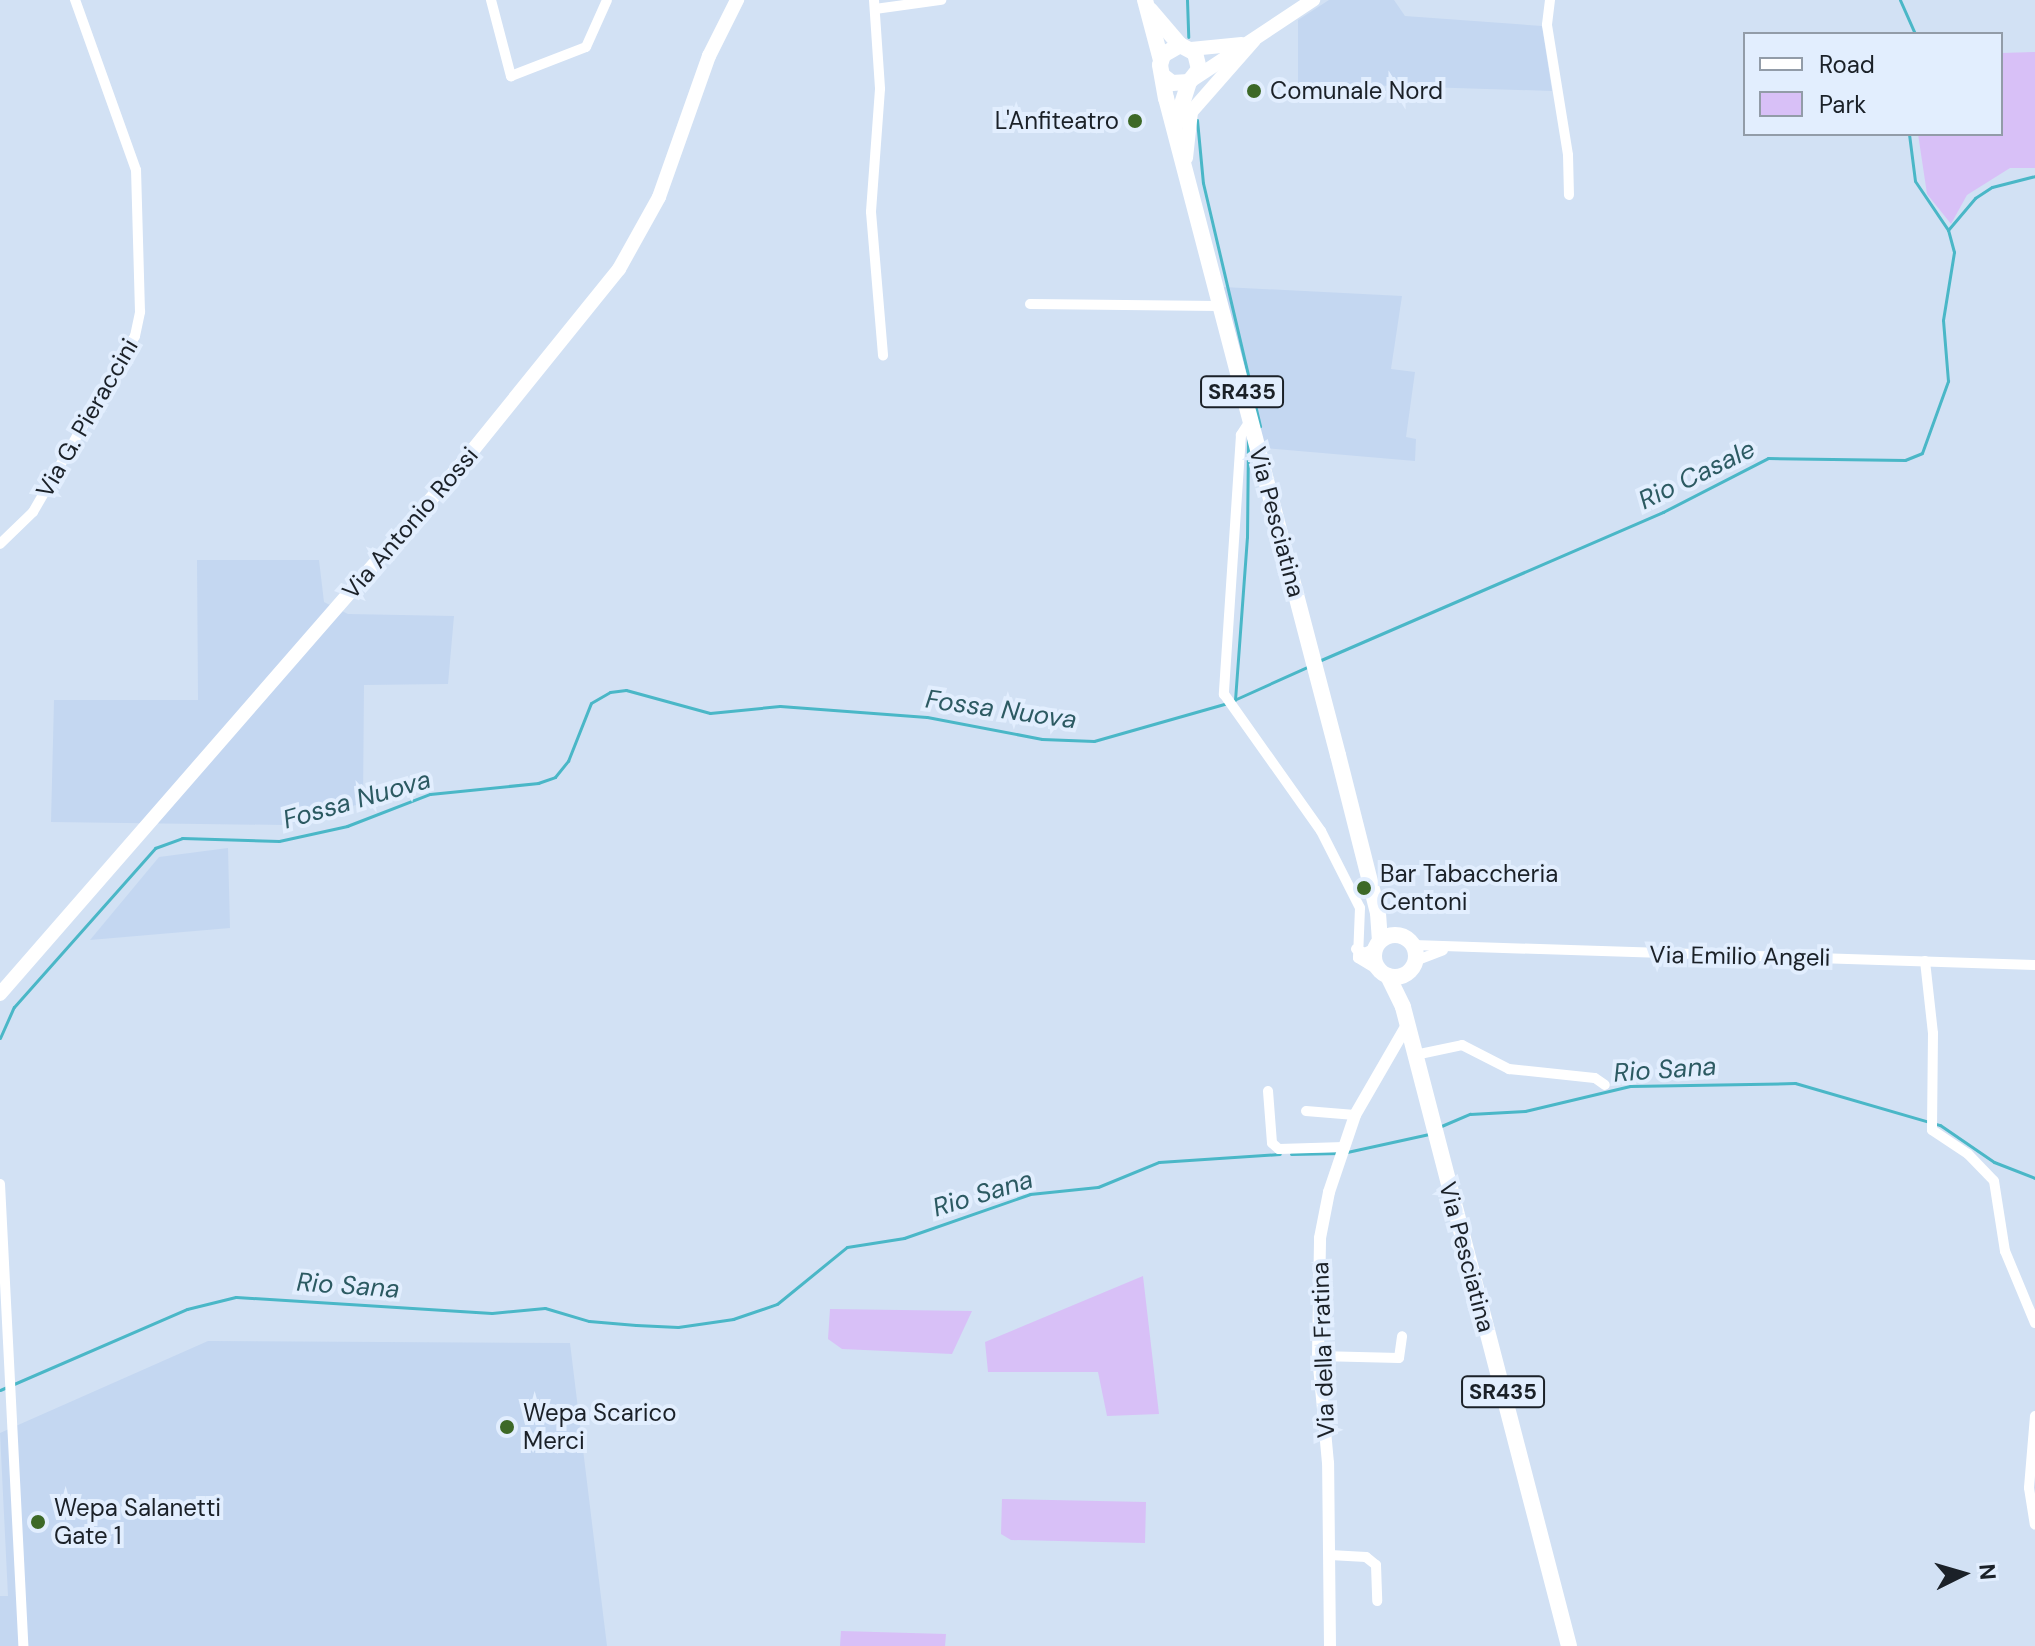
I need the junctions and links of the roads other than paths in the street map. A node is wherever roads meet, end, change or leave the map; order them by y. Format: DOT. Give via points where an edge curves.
graph roads {
  1 [pos="75,0"];
  2 [pos="491,0"];
  3 [pos="607,0"];
  4 [pos="737,0"];
  5 [pos="941,0"];
  6 [pos="1313,0"];
  7 [pos="1550,0"];
  8 [pos="1145,1"];
  9 [pos="875,5"];
  10 [pos="1254,40"];
  11 [pos="1186,47"];
  12 [pos="1162,68"];
  13 [pos="1189,82"];
  14 [pos="1175,131"];
  15 [pos="1188,185"];
  16 [pos="1569,195"];
  17 [pos="1030,304"];
  18 [pos="1219,306"];
  19 [pos="883,356"];
  20 [pos="1250,421"];
  21 [pos="0,544"];
  22 [pos="1383,941"];
  23 [pos="1356,949"];
  24 [pos="1412,960"];
  25 [pos="1925,961"];
  26 [pos="2035,965"];
  27 [pos="1384,973"];
  28 [pos="0,994"];
  29 [pos="1403,1007"];
  30 [pos="1407,1025"];
  31 [pos="1415,1055"];
  32 [pos="1605,1085"];
  33 [pos="1268,1091"];
  34 [pos="1306,1111"];
  35 [pos="1355,1115"];
  36 [pos="1341,1152"];
  37 [pos="0,1184"];
  38 [pos="2035,1323"];
  39 [pos="1402,1336"];
  40 [pos="1318,1356"];
  41 [pos="2035,1416"];
  42 [pos="2035,1525"];
  43 [pos="1330,1555"];
  44 [pos="1377,1601"];
  45 [pos="23,1646"];
  46 [pos="1330,1646"];
  47 [pos="1569,1646"];
  1 -- 21 [label="street, Via G. Pieraccini" via="136,170 140,312 135,336 33,512"];
  2 -- 3 [label="street" via="511,76 586,47"];
  4 -- 28 [label="main road, Via Antonio Rossi" via="709,56 659,197 619,269 460,466"];
  5 -- 9 [label="street"];
  6 -- 10 [label="main road"];
  7 -- 16 [label="street" via="1547,25 1568,155"];
  8 -- 11 [label="main road, Via Pesciatina / SR435"];
  8 -- 12 [label="main road, Via Pesciatina / SR435"];
  9 -- 19 [label="street" via="880,89 871,212"];
  10 -- 11 [label="main road"];
  10 -- 13 [label="main road"];
  10 -- 15 [label="main road" via="1186,123"];
  11 -- 12 [label="main road" via="1170,48"];
  11 -- 13 [label="main road, Via Pesciatina / SR435" via="1199,69"];
  12 -- 13 [label="main road" via="1178,84"];
  12 -- 14 [label="main road, Via Pesciatina / SR435"];
  13 -- 14 [label="main road, Via Pesciatina / SR435"];
  14 -- 15 [label="main road, Via Pesciatina / SR435"];
  15 -- 18 [label="main road, Via Pesciatina / SR435"];
  17 -- 18 [label="street"];
  18 -- 20 [label="main road, Via Pesciatina / SR435"];
  20 -- 22 [label="main road, Via Pesciatina / SR435"];
  20 -- 23 [label="street" via="1241,435 1224,694 1321,831 1360,908"];
  22 -- 23 [label="street" via="1365,953"];
  22 -- 24 [label="main road, Via Pesciatina / SR435"];
  22 -- 27 [label="main road, Via Pesciatina / SR435"];
  23 -- 27 [label="street" via="1362,965"];
  24 -- 25 [label="street, Via Emilio Angeli" via="1444,950"];
  24 -- 27 [label="main road"];
  24 -- 29 [label="main road, Via Pesciatina / SR435"];
  25 -- 26 [label="street, Via Emilio Angeli"];
  25 -- 38 [label="street" via="1933,1033 1932,1124 1994,1181 2005,1251"];
  27 -- 29 [label="main road, Via Pesciatina / SR435"];
  29 -- 30 [label="main road, Via Pesciatina / SR435"];
  30 -- 31 [label="main road, Via Pesciatina / SR435"];
  30 -- 35 [label="street, Via della Fratina"];
  31 -- 32 [label="street" via="1462,1045 1509,1069 1595,1078"];
  31 -- 47 [label="main road, Via Pesciatina / SR435"];
  33 -- 36 [label="street" via="1272,1143 1279,1149"];
  34 -- 35 [label="street"];
  35 -- 36 [label="street, Via della Fratina"];
  36 -- 40 [label="street, Via della Fratina" via="1320,1238"];
  37 -- 45 [label="street"];
  39 -- 40 [label="street" via="1399,1358"];
  40 -- 43 [label="street, Via della Fratina"];
  41 -- 42 [label="street" via="2029,1488"];
  43 -- 44 [label="street" via="1366,1557 1376,1565"];
  43 -- 46 [label="street, Via della Fratina"];
}
